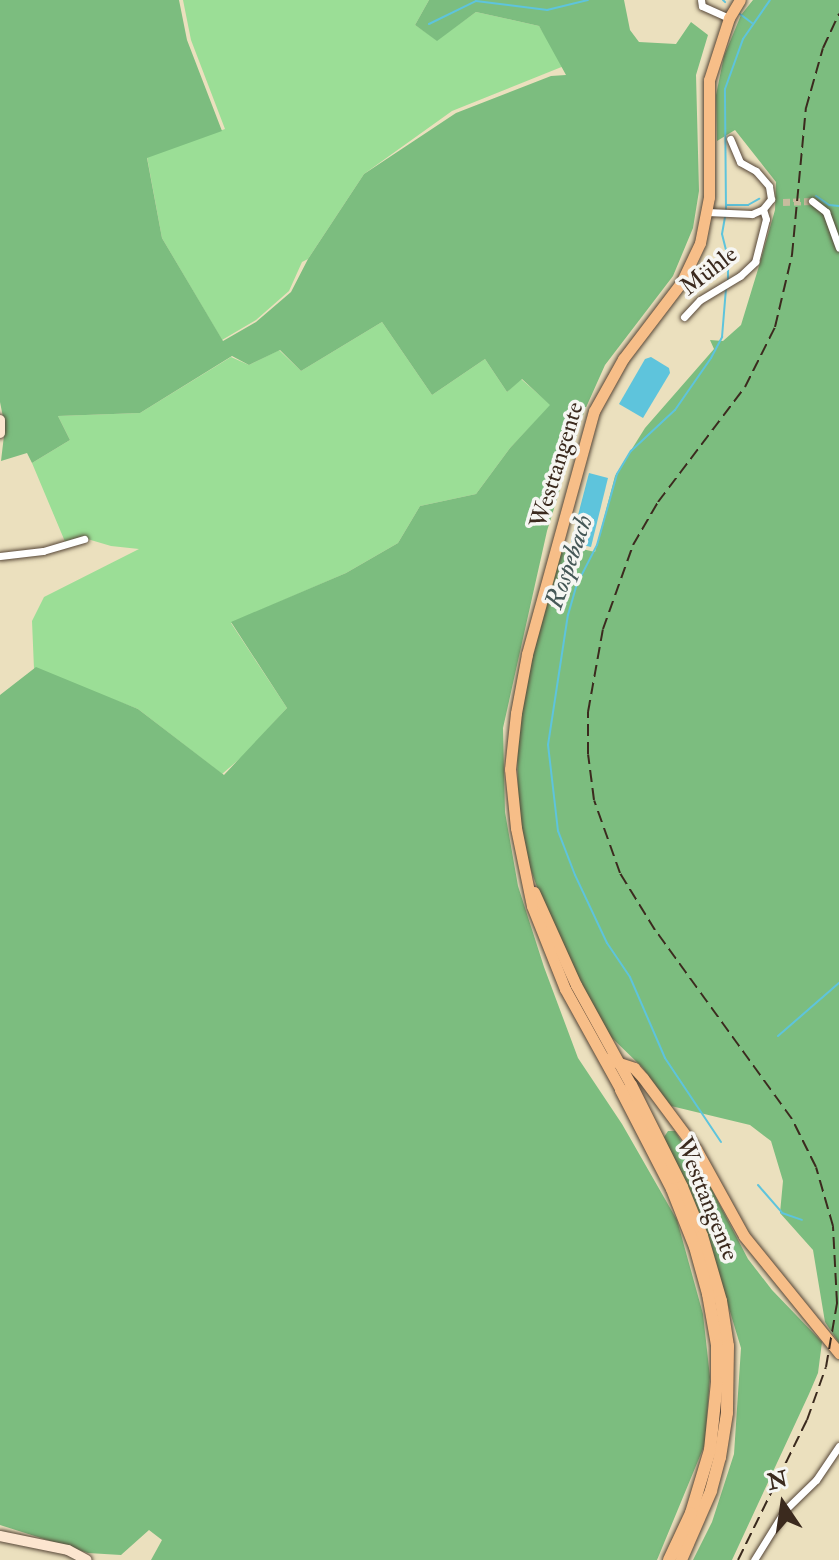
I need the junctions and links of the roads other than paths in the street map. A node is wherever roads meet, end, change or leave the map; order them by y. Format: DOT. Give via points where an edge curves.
graph roads {
  1 [pos="701,0"];
  2 [pos="740,0"];
  3 [pos="729,18"];
  4 [pos="730,139"];
  5 [pos="771,199"];
  6 [pos="812,201"];
  7 [pos="783,202"];
  8 [pos="763,209"];
  9 [pos="714,212"];
  10 [pos="839,248"];
  11 [pos="684,317"];
  12 [pos="0,420"];
  13 [pos="0,433"];
  14 [pos="84,539"];
  15 [pos="0,556"];
  16 [pos="527,878"];
  17 [pos="601,1055"];
  18 [pos="620,1065"];
  19 [pos="626,1087"];
  20 [pos="839,1353"];
  21 [pos="839,1446"];
  22 [pos="0,1536"];
  23 [pos="87,1560"];
  24 [pos="669,1560"];
  25 [pos="681,1560"];
  26 [pos="754,1560"];
  1 -- 3 [label="street" via="702,6"];
  2 -- 3 [label="main road, Westtangente"];
  3 -- 9 [label="main road, Westtangente" via="709,80"];
  4 -- 5 [label="street" via="740,162 769,186"];
  5 -- 7 [label="street"];
  5 -- 8 [label="street"];
  6 -- 10 [label="street" via="826,212"];
  8 -- 9 [label="street, Mühle"];
  8 -- 11 [label="street, Mühle" via="766,219 755,262"];
  9 -- 16 [label="main road, Westtangente" via="691,264 604,390 579,458 516,713 510,769"];
  12 -- 13 [label="main road"];
  14 -- 15 [label="street"];
  16 -- 17 [label="main road, Westtangente" via="544,942"];
  16 -- 18 [label="main road, Westtangente"];
  17 -- 18 [label="main road"];
  17 -- 19 [label="main road, Westtangente"];
  18 -- 19 [label="main road, Westtangente"];
  18 -- 20 [label="main road" via="634,1068 643,1078 696,1149 744,1236"];
  19 -- 24 [label="highway, Westtangente" via="695,1247 717,1345 710,1450 691,1513"];
  19 -- 25 [label="highway, Westtangente" via="682,1187 702,1236 728,1346 720,1457"];
  21 -- 26 [label="street" via="816,1480 785,1510"];
  22 -- 23 [label="main road" via="68,1550"];
}
